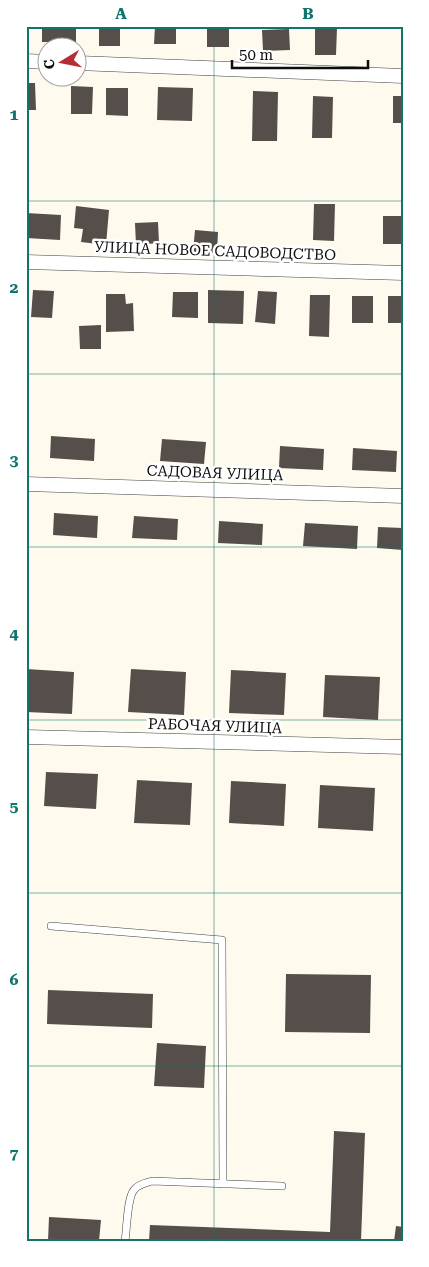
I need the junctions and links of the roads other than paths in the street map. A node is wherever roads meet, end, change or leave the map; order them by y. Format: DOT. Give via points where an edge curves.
graph roads {
  1 [pos="88,63"];
  2 [pos="403,76"];
  3 [pos="26,262"];
  4 [pos="403,273"];
  5 [pos="26,484"];
  6 [pos="403,496"];
  7 [pos="26,737"];
  8 [pos="403,747"];
  9 [pos="51,926"];
  10 [pos="223,1184"];
  11 [pos="282,1186"];
  12 [pos="126,1241"];
  1 -- 2 [label="street"];
  3 -- 4 [label="street, УЛИЦА НОВОЕ САДОВОДСТВО"];
  5 -- 6 [label="street, САДОВАЯ УЛИЦА"];
  7 -- 8 [label="street, РАБОЧАЯ УЛИЦА"];
  9 -- 10 [label="lane" via="222,940"];
  10 -- 11 [label="lane"];
  10 -- 12 [label="lane" via="152,1181 140,1185 130,1199"];
}
